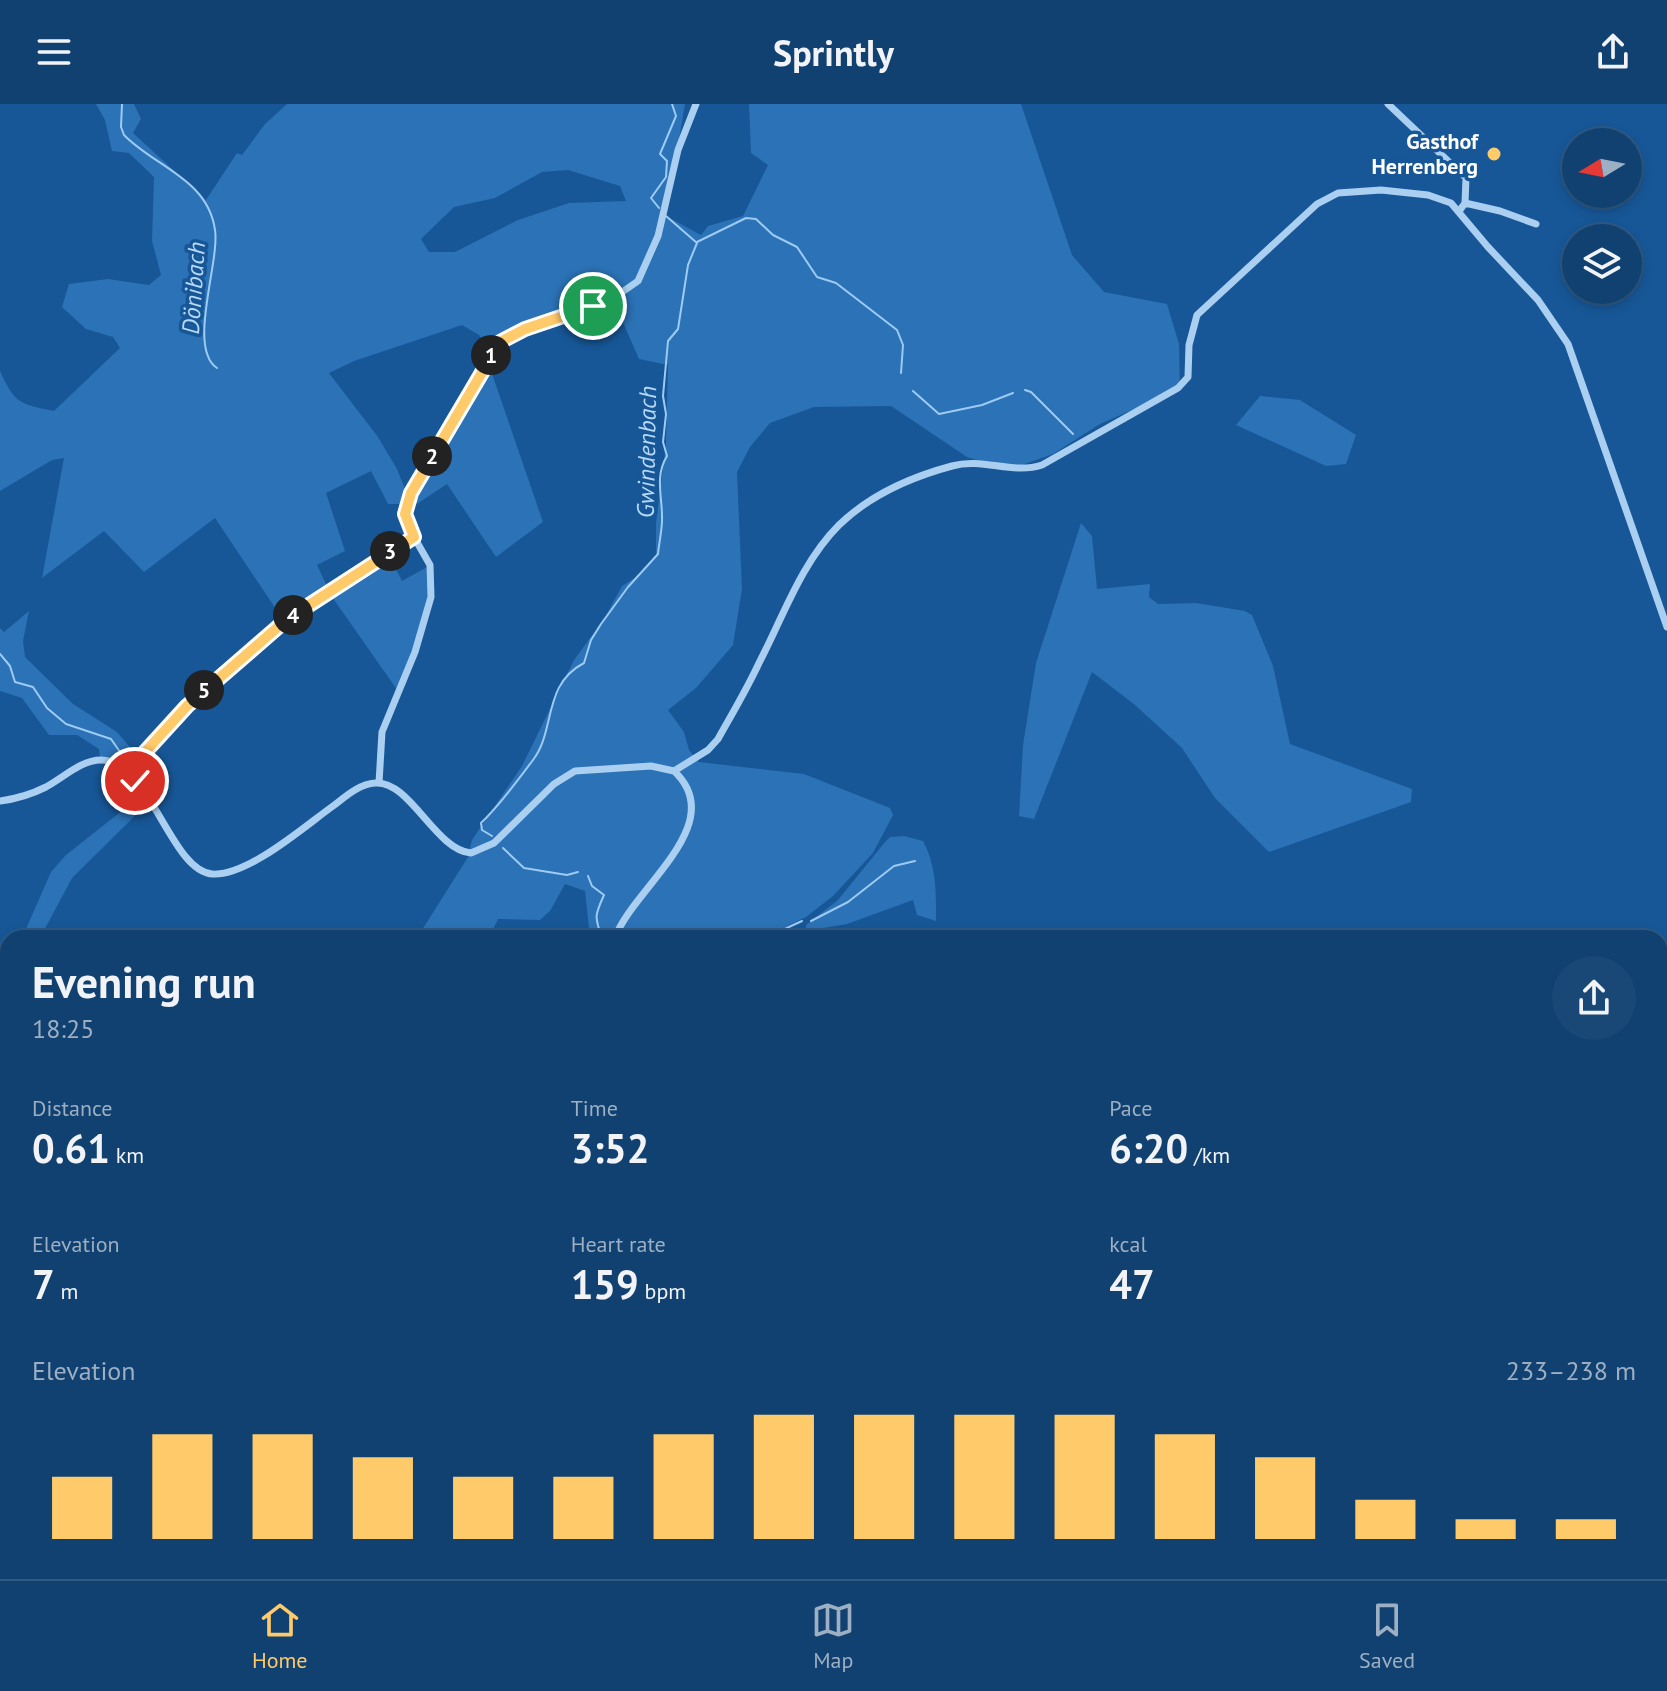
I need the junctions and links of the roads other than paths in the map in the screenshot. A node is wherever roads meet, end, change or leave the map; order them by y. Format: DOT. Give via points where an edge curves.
graph roads {
  1 [pos="696,104"];
  2 [pos="1388,104"];
  3 [pos="1463,207"];
  4 [pos="1536,224"];
  5 [pos="414,537"];
  6 [pos="1667,627"];
  7 [pos="123,770"];
  8 [pos="674,771"];
  9 [pos="379,783"];
  10 [pos="0,801"];
  11 [pos="619,930"];
  1 -- 5 [label="street" via="641,278 619,296 515,333 497,346 411,493 405,514"];
  2 -- 3 [label="street" via="1466,178"];
  3 -- 4 [label="street" via="1500,211"];
  3 -- 6 [label="street" via="1488,247 1538,300 1568,344"];
  3 -- 8 [label="street" via="1381,190 1328,196 1197,315 1188,377 1178,388 1042,465 1019,469 961,463 861,506 811,560 718,739"];
  5 -- 7 [label="street" via="286,620 212,682"];
  5 -- 9 [label="street" via="430,565 431,597 382,732"];
  7 -- 9 [label="street" via="145,793 189,860 203,872 216,874 255,860 352,792"];
  7 -- 10 [label="street" via="96,761 36,792"];
  8 -- 9 [label="street" via="651,766 575,771 554,784 494,843 471,853 455,848 398,793"];
  8 -- 11 [label="street" via="689,802 688,832"];
}
